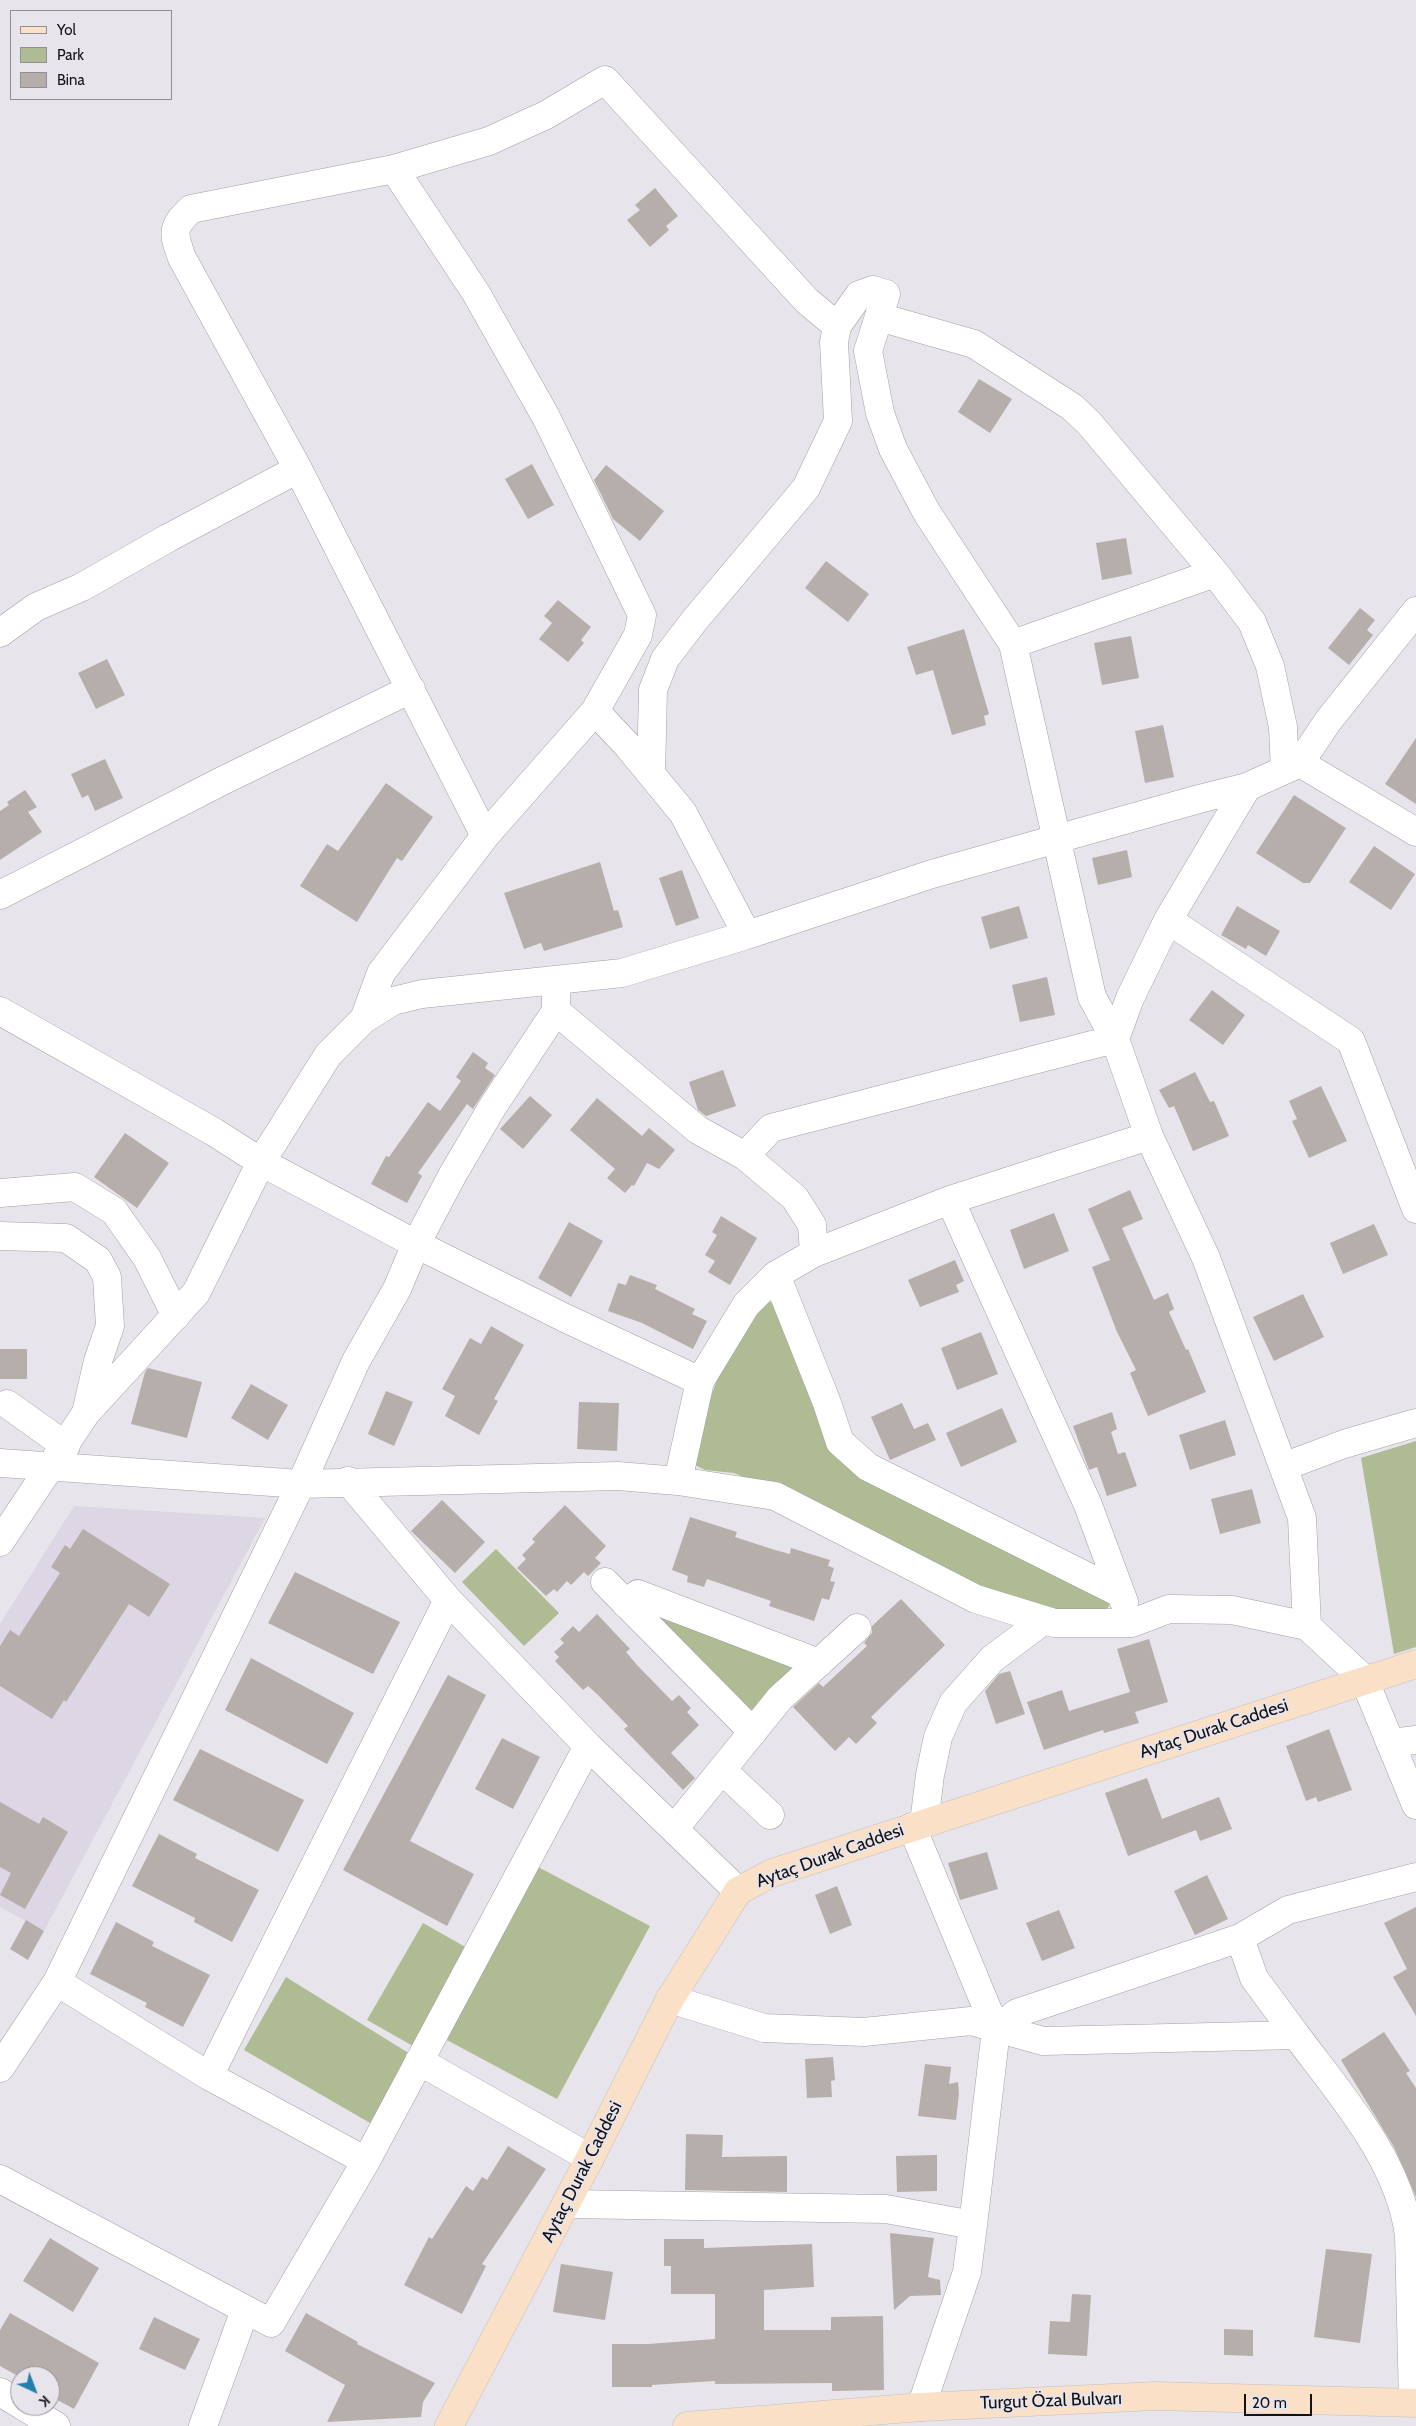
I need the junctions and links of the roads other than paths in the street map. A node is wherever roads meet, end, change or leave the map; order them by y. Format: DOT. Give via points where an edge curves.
graph roads {
  1 [pos="394,169"];
  2 [pos="879,317"];
  3 [pos="837,326"];
  4 [pos="298,469"];
  5 [pos="1215,573"];
  6 [pos="1416,612"];
  7 [pos="0,634"];
  8 [pos="1013,644"];
  9 [pos="411,689"];
  10 [pos="595,711"];
  11 [pos="1293,766"];
  12 [pos="651,774"];
  13 [pos="1248,787"];
  14 [pos="1416,832"];
  15 [pos="485,836"];
  16 [pos="1056,838"];
  17 [pos="0,895"];
  18 [pos="1168,920"];
  19 [pos="747,935"];
  20 [pos="556,980"];
  21 [pos="0,1011"];
  22 [pos="556,1011"];
  23 [pos="364,1019"];
  24 [pos="1115,1039"];
  25 [pos="1149,1136"];
  26 [pos="745,1156"];
  27 [pos="261,1162"];
  28 [pos="0,1193"];
  29 [pos="950,1200"];
  30 [pos="1416,1209"];
  31 [pos="0,1236"];
  32 [pos="416,1244"];
  33 [pos="814,1252"];
  34 [pos="776,1276"];
  35 [pos="176,1316"];
  36 [pos="700,1381"];
  37 [pos="7,1404"];
  38 [pos="86,1413"];
  39 [pos="1416,1423"];
  40 [pos="58,1455"];
  41 [pos="0,1463"];
  42 [pos="1283,1467"];
  43 [pos="348,1481"];
  44 [pos="678,1482"];
  45 [pos="301,1484"];
  46 [pos="0,1542"];
  47 [pos="605,1582"];
  48 [pos="1120,1593"];
  49 [pos="448,1600"];
  50 [pos="626,1604"];
  51 [pos="1044,1620"];
  52 [pos="1132,1623"];
  53 [pos="1307,1626"];
  54 [pos="858,1628"];
  55 [pos="819,1663"];
  56 [pos="1416,1664"];
  57 [pos="1364,1680"];
  58 [pos="753,1732"];
  59 [pos="1403,1742"];
  60 [pos="588,1746"];
  61 [pos="722,1770"];
  62 [pos="1416,1805"];
  63 [pos="770,1815"];
  64 [pos="918,1825"];
  65 [pos="674,1829"];
  66 [pos="1416,1876"];
  67 [pos="738,1891"];
  68 [pos="1240,1938"];
  69 [pos="57,1982"];
  70 [pos="670,1999"];
  71 [pos="996,2030"];
  72 [pos="1296,2035"];
  73 [pos="419,2062"];
  74 [pos="0,2068"];
  75 [pos="209,2076"];
  76 [pos="590,2158"];
  77 [pos="366,2161"];
  78 [pos="0,2178"];
  79 [pos="566,2204"];
  80 [pos="973,2226"];
  81 [pos="245,2310"];
  82 [pos="1415,2402"];
  83 [pos="921,2407"];
  84 [pos="40,2416"];
  85 [pos="56,2426"];
  86 [pos="203,2426"];
  87 [pos="449,2426"];
  88 [pos="686,2426"];
  1 -- 3 [label="street" via="489,141 546,115 605,80 807,301"];
  1 -- 4 [label="street" via="191,209 178,221 174,235 182,258"];
  1 -- 10 [label="street" via="476,293 546,417 642,615 638,635"];
  2 -- 3 [label="street" via="886,294 873,290 859,295"];
  2 -- 5 [label="street" via="974,344 1072,407"];
  2 -- 8 [label="street" via="868,351 880,414 892,450 927,513"];
  3 -- 12 [label="street" via="834,342 838,421 806,488 665,659 653,690"];
  4 -- 7 [label="street" via="82,587 36,607"];
  4 -- 9 [label="street"];
  5 -- 8 [label="street"];
  5 -- 11 [label="street" via="1252,622 1270,666"];
  6 -- 11 [label="street"];
  8 -- 16 [label="street"];
  9 -- 15 [label="street"];
  9 -- 17 [label="street"];
  10 -- 12 [label="street"];
  10 -- 15 [label="street"];
  11 -- 13 [label="street"];
  11 -- 14 [label="street"];
  12 -- 19 [label="street" via="683,813"];
  13 -- 16 [label="street"];
  13 -- 18 [label="street"];
  15 -- 23 [label="street" via="382,973"];
  16 -- 19 [label="street" via="932,874"];
  16 -- 24 [label="street" via="1092,997"];
  18 -- 24 [label="street" via="1130,998"];
  18 -- 30 [label="street" via="1351,1041"];
  19 -- 20 [label="street" via="622,973"];
  20 -- 22 [label="street"];
  20 -- 23 [label="street" via="422,994 393,1002"];
  21 -- 27 [label="street"];
  22 -- 26 [label="street" via="698,1130"];
  22 -- 32 [label="street" via="483,1123"];
  23 -- 27 [label="street" via="328,1055"];
  24 -- 25 [label="street"];
  24 -- 26 [label="street" via="771,1128"];
  25 -- 29 [label="street"];
  25 -- 42 [label="street" via="1206,1258"];
  26 -- 33 [label="street" via="795,1198 812,1225"];
  27 -- 32 [label="street"];
  27 -- 35 [label="street" via="196,1292"];
  28 -- 35 [label="street" via="75,1187 100,1201 114,1211 147,1258"];
  29 -- 33 [label="street"];
  29 -- 48 [label="street" via="1088,1505"];
  31 -- 38 [label="street" via="66,1238 98,1260 107,1277 110,1326"];
  32 -- 36 [label="street"];
  32 -- 45 [label="street" via="397,1289 356,1361"];
  33 -- 34 [label="street"];
  34 -- 36 [label="street" via="746,1305"];
  34 -- 48 [label="street" via="840,1442 868,1467"];
  35 -- 38 [label="street"];
  36 -- 44 [label="street"];
  37 -- 40 [label="street"];
  38 -- 40 [label="street"];
  39 -- 42 [label="street" via="1344,1444"];
  40 -- 41 [label="street"];
  40 -- 45 [label="street"];
  40 -- 46 [label="street"];
  42 -- 53 [label="street" via="1302,1518"];
  43 -- 44 [label="street" via="618,1476"];
  43 -- 45 [label="street"];
  43 -- 49 [label="street"];
  44 -- 51 [label="street" via="775,1496 976,1599"];
  45 -- 69 [label="street"];
  47 -- 50 [label="street"];
  48 -- 52 [label="street"];
  49 -- 60 [label="street"];
  49 -- 75 [label="street"];
  50 -- 55 [label="street" via="638,1594"];
  50 -- 58 [label="street"];
  51 -- 52 [label="street"];
  51 -- 64 [label="street" via="992,1659 953,1704 938,1737"];
  52 -- 53 [label="street" via="1169,1610 1232,1610"];
  53 -- 57 [label="street"];
  54 -- 55 [label="street"];
  55 -- 58 [label="street" via="780,1698"];
  56 -- 57 [label="main road, Aytaç Durak Caddesi"];
  57 -- 59 [label="street"];
  57 -- 64 [label="main road, Aytaç Durak Caddesi"];
  58 -- 61 [label="street"];
  59 -- 62 [label="street"];
  60 -- 65 [label="street"];
  60 -- 73 [label="street"];
  61 -- 63 [label="street"];
  61 -- 65 [label="street"];
  64 -- 67 [label="main road, Aytaç Durak Caddesi" via="772,1873"];
  64 -- 71 [label="street"];
  65 -- 67 [label="street"];
  66 -- 68 [label="street" via="1288,1910"];
  67 -- 70 [label="main road, Aytaç Durak Caddesi"];
  68 -- 71 [label="street" via="1017,2013"];
  68 -- 72 [label="street" via="1254,1978"];
  69 -- 74 [label="street"];
  69 -- 75 [label="street"];
  70 -- 71 [label="street" via="764,2028 864,2032 971,2021"];
  70 -- 76 [label="main road, Aytaç Durak Caddesi"];
  71 -- 72 [label="street" via="1043,2041"];
  71 -- 80 [label="street"];
  72 -- 82 [label="street" via="1362,2123 1393,2179 1406,2213"];
  73 -- 76 [label="street"];
  73 -- 77 [label="street"];
  75 -- 77 [label="street"];
  76 -- 79 [label="main road, Aytaç Durak Caddesi"];
  77 -- 81 [label="street" via="271,2323"];
  78 -- 81 [label="street"];
  79 -- 80 [label="street" via="886,2209"];
  79 -- 87 [label="main road, Aytaç Durak Caddesi"];
  80 -- 83 [label="street" via="967,2272"];
  81 -- 86 [label="street"];
  82 -- 83 [label="main road, Turgut Özal Bulvarı" via="1156,2396"];
  83 -- 88 [label="main road, Turgut Özal Bulvarı"];
  84 -- 85 [label="street"];
}
